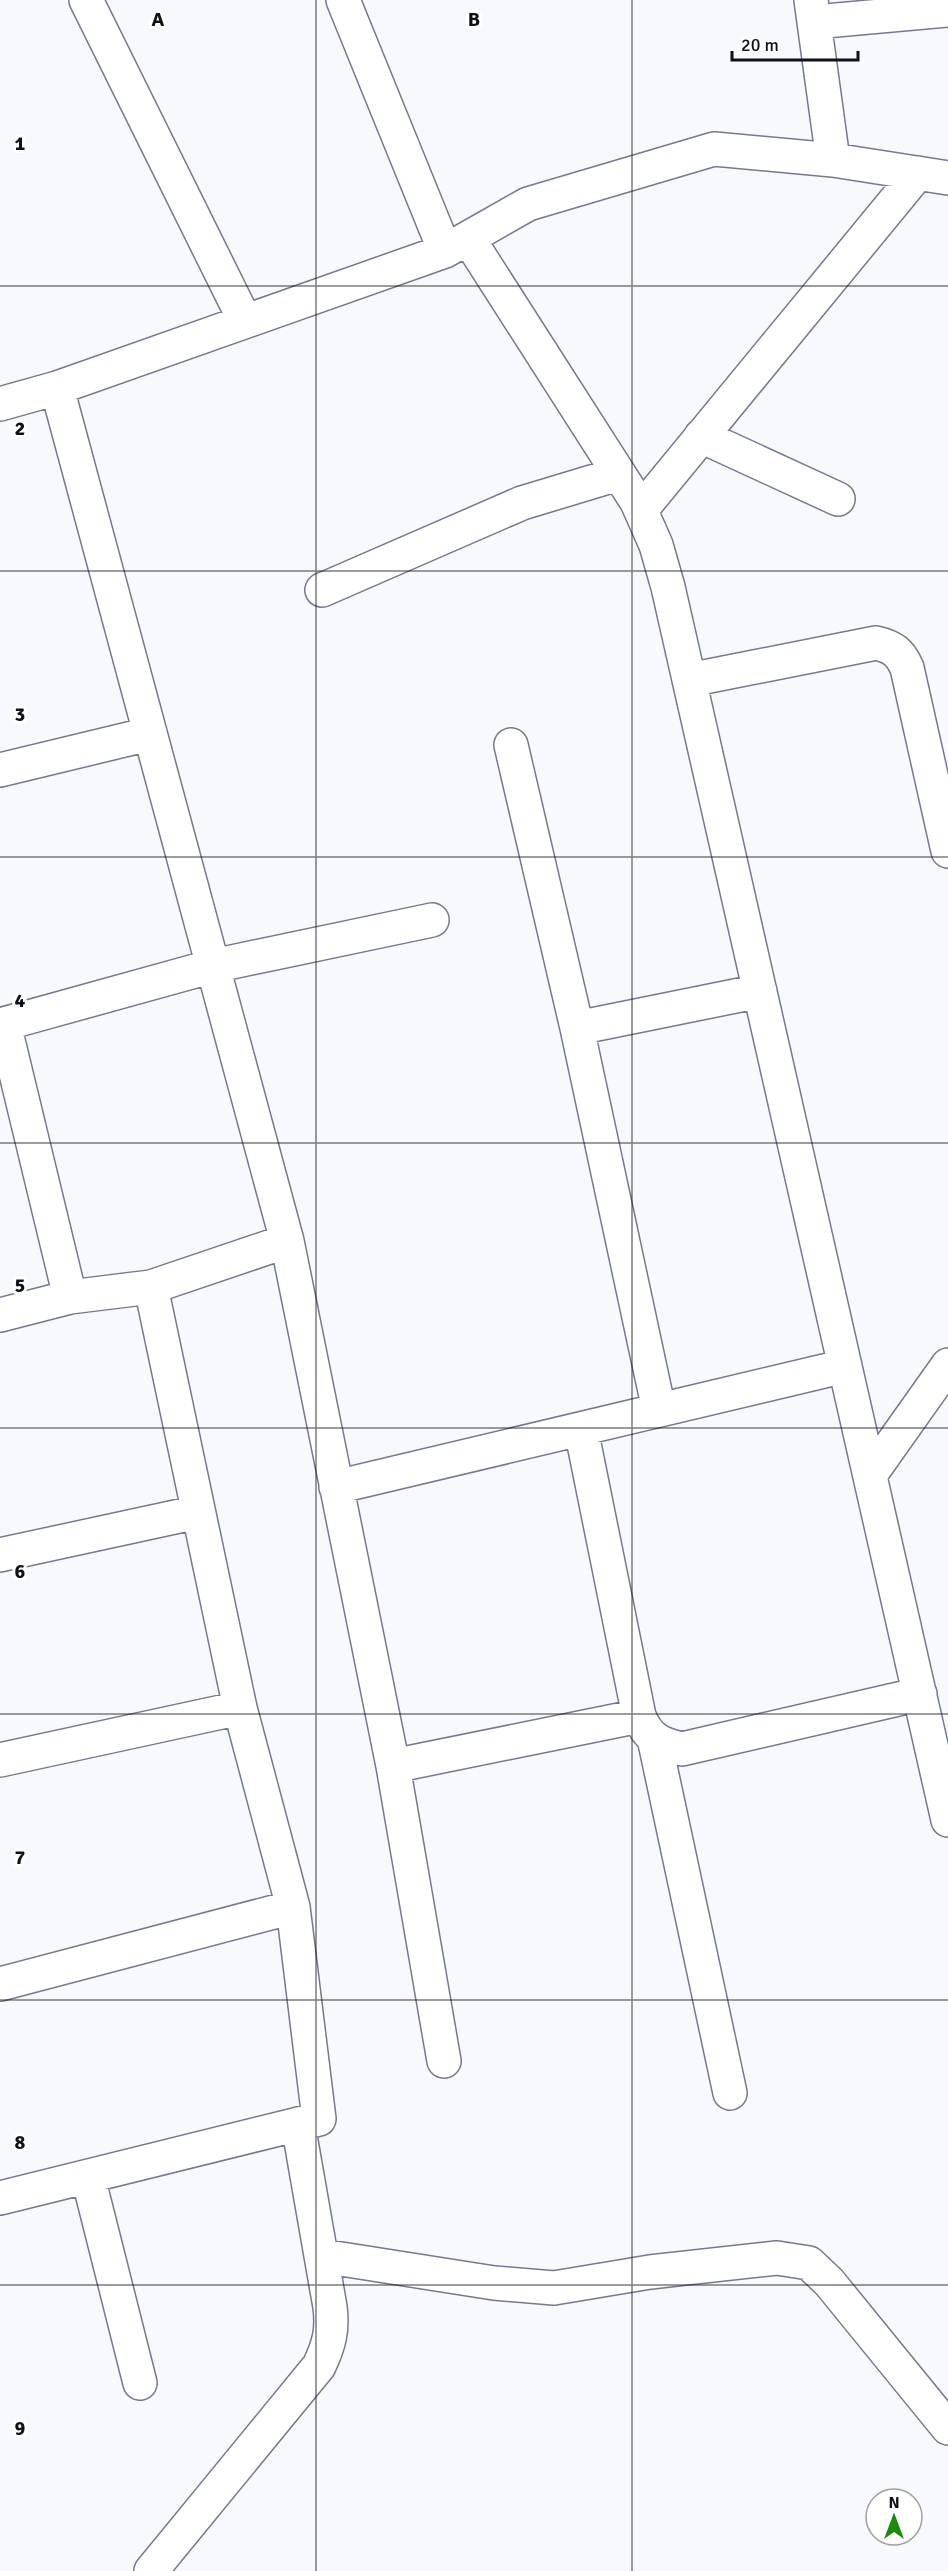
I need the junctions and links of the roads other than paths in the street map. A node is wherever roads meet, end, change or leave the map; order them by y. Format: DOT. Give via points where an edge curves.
graph roads {
  1 [pos="86,0"];
  2 [pos="343,0"];
  3 [pos="948,10"];
  4 [pos="812,11"];
  5 [pos="833,160"];
  6 [pos="933,175"];
  7 [pos="457,244"];
  8 [pos="246,321"];
  9 [pos="57,388"];
  10 [pos="0,404"];
  11 [pos="701,436"];
  12 [pos="618,474"];
  13 [pos="838,499"];
  14 [pos="641,510"];
  15 [pos="322,590"];
  16 [pos="689,680"];
  17 [pos="149,734"];
  18 [pos="511,745"];
  19 [pos="0,770"];
  20 [pos="948,851"];
  21 [pos="432,920"];
  22 [pos="213,966"];
  23 [pos="760,991"];
  24 [pos="2,1024"];
  25 [pos="577,1028"];
  26 [pos="287,1241"];
  27 [pos="151,1287"];
  28 [pos="70,1297"];
  29 [pos="0,1315"];
  30 [pos="948,1365"];
  31 [pos="845,1366"];
  32 [pos="659,1410"];
  33 [pos="581,1429"];
  34 [pos="870,1475"];
  35 [pos="336,1487"];
  36 [pos="198,1512"];
  37 [pos="0,1555"];
  38 [pos="920,1694"];
  39 [pos="240,1707"];
  40 [pos="646,1727"];
  41 [pos="941,1749"];
  42 [pos="0,1760"];
  43 [pos="393,1766"];
  44 [pos="948,1820"];
  45 [pos="293,1907"];
  46 [pos="0,1984"];
  47 [pos="444,2061"];
  48 [pos="730,2094"];
  49 [pos="298,2124"];
  50 [pos="88,2177"];
  51 [pos="0,2198"];
  52 [pos="322,2256"];
  53 [pos="140,2383"];
  54 [pos="948,2428"];
  55 [pos="151,2571"];
  1 -- 8 [label="street"];
  2 -- 7 [label="street"];
  3 -- 4 [label="street"];
  4 -- 5 [label="street"];
  5 -- 6 [label="street"];
  5 -- 7 [label="street" via="714,149 528,204"];
  6 -- 11 [label="street"];
  7 -- 8 [label="street"];
  7 -- 12 [label="street"];
  8 -- 9 [label="street"];
  9 -- 10 [label="street"];
  9 -- 17 [label="street"];
  11 -- 13 [label="street"];
  11 -- 14 [label="street"];
  12 -- 14 [label="street"];
  12 -- 15 [label="street" via="522,503"];
  14 -- 16 [label="street" via="668,587"];
  16 -- 20 [label="street" via="876,643 892,647 902,656 907,669"];
  16 -- 23 [label="street"];
  17 -- 19 [label="street"];
  17 -- 22 [label="street"];
  18 -- 25 [label="street"];
  21 -- 22 [label="street"];
  22 -- 24 [label="street"];
  22 -- 26 [label="street"];
  23 -- 25 [label="street"];
  23 -- 31 [label="street"];
  24 -- 28 [label="street"];
  25 -- 32 [label="street"];
  26 -- 27 [label="street"];
  26 -- 35 [label="street"];
  27 -- 28 [label="street"];
  27 -- 36 [label="street"];
  28 -- 29 [label="street"];
  30 -- 34 [label="street"];
  31 -- 32 [label="street"];
  31 -- 34 [label="street"];
  32 -- 33 [label="street"];
  33 -- 35 [label="street"];
  33 -- 40 [label="street"];
  34 -- 38 [label="street"];
  35 -- 43 [label="street"];
  36 -- 37 [label="street"];
  36 -- 39 [label="street"];
  38 -- 40 [label="street" via="682,1749 662,1744"];
  38 -- 41 [label="street"];
  39 -- 42 [label="street"];
  39 -- 45 [label="street"];
  40 -- 43 [label="street"];
  40 -- 48 [label="street"];
  41 -- 44 [label="street"];
  43 -- 47 [label="street"];
  45 -- 46 [label="street"];
  45 -- 49 [label="street" via="319,2119"];
  49 -- 50 [label="street"];
  49 -- 52 [label="street"];
  50 -- 51 [label="street"];
  50 -- 53 [label="street"];
  52 -- 54 [label="street" via="494,2283 554,2288 650,2272 777,2258 808,2263 830,2282"];
  52 -- 55 [label="street" via="332,2326 319,2366"];
}
